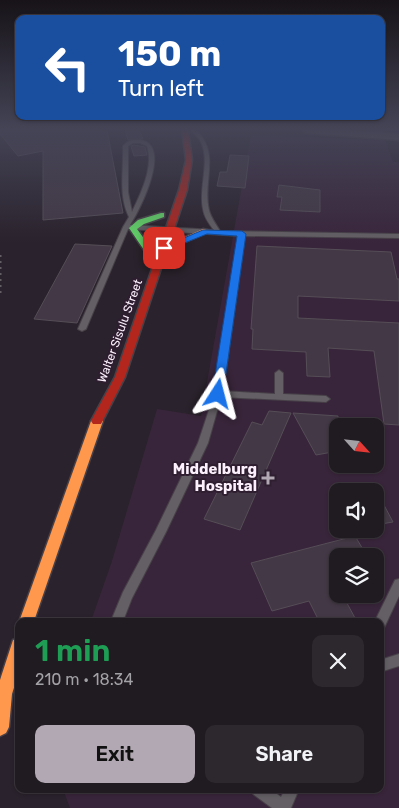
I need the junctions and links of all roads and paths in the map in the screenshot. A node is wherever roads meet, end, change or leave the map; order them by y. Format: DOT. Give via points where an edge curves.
graph roads {
  1 [pos="127,168"];
  2 [pos="150,168"];
  3 [pos="176,168"];
  4 [pos="187,168"];
  5 [pos="206,168"];
  6 [pos="174,213"];
  7 [pos="162,215"];
  8 [pos="130,224"];
  9 [pos="155,228"];
  10 [pos="170,229"];
  11 [pos="208,231"];
  12 [pos="242,234"];
  13 [pos="399,236"];
  14 [pos="164,248"];
  15 [pos="82,329"];
  16 [pos="279,373"];
  17 [pos="101,387"];
  18 [pos="218,394"];
  19 [pos="280,397"];
  20 [pos="326,399"];
  21 [pos="96,423"];
  22 [pos="399,584"];
  23 [pos="27,618"];
  24 [pos="118,618"];
  25 [pos="383,618"];
  26 [pos="15,658"];
  27 [pos="399,660"];
  28 [pos="384,665"];
  29 [pos="0,727"];
  30 [pos="263,793"];
  31 [pos="290,793"];
  32 [pos="284,808"];
  1 -- 8 [label="lane" via="125,206"];
  2 -- 8 [label="lane"];
  3 -- 7 [label="main road"];
  4 -- 6 [label="main road, Walter Sisulu Street"];
  5 -- 11 [label="lane"];
  6 -- 10 [label="main road, Walter Sisulu Street"];
  6 -- 11 [label="main road"];
  7 -- 8 [label="main road"];
  7 -- 9 [label="main road"];
  8 -- 9 [label="lane"];
  8 -- 9 [label="main road" via="147,255"];
  8 -- 15 [label="lane"];
  9 -- 10 [label="lane"];
  10 -- 11 [label="lane"];
  10 -- 14 [label="main road, Walter Sisulu Street"];
  11 -- 12 [label="lane"];
  11 -- 14 [label="main road"];
  12 -- 13 [label="lane"];
  12 -- 18 [label="lane"];
  14 -- 21 [label="main road, Walter Sisulu Street" via="120,377"];
  16 -- 19 [label="lane"];
  17 -- 21 [label="main road, Walter Sisulu Street"];
  18 -- 19 [label="lane"];
  18 -- 24 [label="lane" via="203,443"];
  19 -- 20 [label="lane"];
  21 -- 23 [label="main road, Walter Sisulu Street"];
  22 -- 25 [label="lane"];
  26 -- 29 [label="main road" via="4,694"];
  27 -- 28 [label="lane"];
  30 -- 32 [label="lane"];
  31 -- 32 [label="lane"];
}
